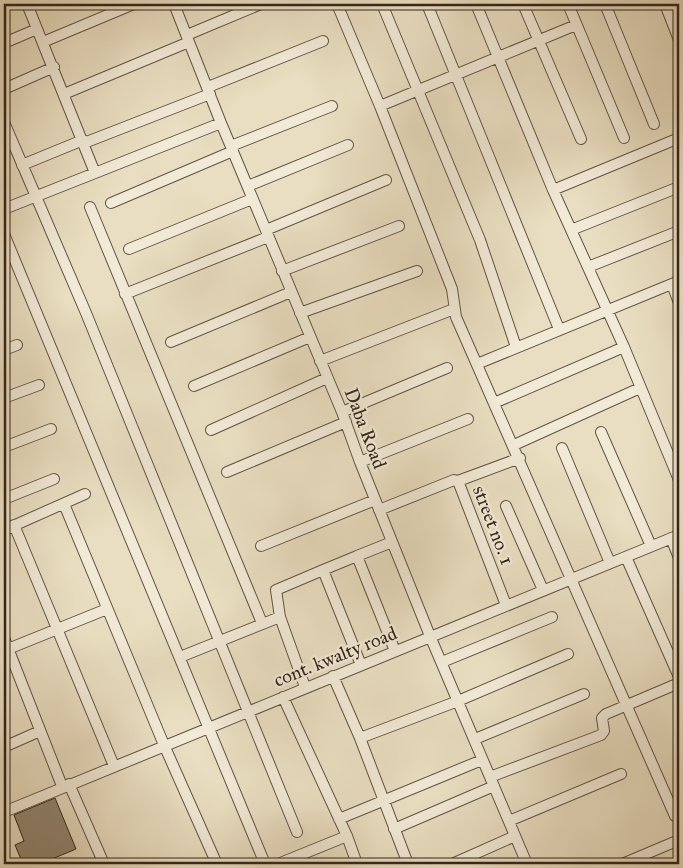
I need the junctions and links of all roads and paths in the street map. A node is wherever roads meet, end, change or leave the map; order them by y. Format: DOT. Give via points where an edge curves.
graph roads {
  1 [pos="27,4"];
  2 [pos="134,4"];
  3 [pos="174,4"];
  4 [pos="261,4"];
  5 [pos="337,4"];
  6 [pos="382,4"];
  7 [pos="427,4"];
  8 [pos="476,4"];
  9 [pos="523,4"];
  10 [pos="568,4"];
  11 [pos="605,4"];
  12 [pos="665,4"];
  13 [pos="576,25"];
  14 [pos="37,29"];
  15 [pos="188,38"];
  16 [pos="679,40"];
  17 [pos="323,41"];
  18 [pos="539,41"];
  19 [pos="44,42"];
  20 [pos="4,43"];
  21 [pos="498,59"];
  22 [pos="54,68"];
  23 [pos="458,75"];
  24 [pos="4,89"];
  25 [pos="209,90"];
  26 [pos="418,91"];
  27 [pos="64,94"];
  28 [pos="332,106"];
  29 [pos="380,106"];
  30 [pos="4,122"];
  31 [pos="221,123"];
  32 [pos="654,124"];
  33 [pos="624,138"];
  34 [pos="679,138"];
  35 [pos="580,140"];
  36 [pos="83,141"];
  37 [pos="348,145"];
  38 [pos="232,149"];
  39 [pos="22,164"];
  40 [pos="95,173"];
  41 [pos="386,180"];
  42 [pos="248,186"];
  43 [pos="679,186"];
  44 [pos="553,190"];
  45 [pos="35,196"];
  46 [pos="252,199"];
  47 [pos="111,203"];
  48 [pos="90,206"];
  49 [pos="4,209"];
  50 [pos="400,226"];
  51 [pos="571,230"];
  52 [pos="679,231"];
  53 [pos="267,233"];
  54 [pos="4,234"];
  55 [pos="129,249"];
  56 [pos="588,267"];
  57 [pos="282,271"];
  58 [pos="418,271"];
  59 [pos="675,282"];
  60 [pos="291,292"];
  61 [pos="125,294"];
  62 [pos="679,303"];
  63 [pos="454,309"];
  64 [pos="607,310"];
  65 [pos="300,313"];
  66 [pos="559,329"];
  67 [pos="310,337"];
  68 [pos="171,342"];
  69 [pos="17,345"];
  70 [pos="516,347"];
  71 [pos="624,347"];
  72 [pos="4,350"];
  73 [pos="320,361"];
  74 [pos="477,364"];
  75 [pos="447,368"];
  76 [pos="327,378"];
  77 [pos="39,384"];
  78 [pos="194,386"];
  79 [pos="640,388"];
  80 [pos="4,398"];
  81 [pos="494,403"];
  82 [pos="344,417"];
  83 [pos="468,419"];
  84 [pos="51,429"];
  85 [pos="211,430"];
  86 [pos="601,432"];
  87 [pos="514,445"];
  88 [pos="4,447"];
  89 [pos="562,448"];
  90 [pos="520,458"];
  91 [pos="360,462"];
  92 [pos="228,472"];
  93 [pos="54,479"];
  94 [pos="679,480"];
  95 [pos="458,481"];
  96 [pos="85,494"];
  97 [pos="4,498"];
  98 [pos="64,504"];
  99 [pos="377,505"];
  100 [pos="506,506"];
  101 [pos="14,526"];
  102 [pos="4,530"];
  103 [pos="675,536"];
  104 [pos="392,542"];
  105 [pos="261,546"];
  106 [pos="651,546"];
  107 [pos="357,556"];
  108 [pos="626,557"];
  109 [pos="679,558"];
  110 [pos="610,563"];
  111 [pos="323,570"];
  112 [pos="570,578"];
  113 [pos="542,590"];
  114 [pos="506,605"];
  115 [pos="107,609"];
  116 [pos="280,617"];
  117 [pos="552,617"];
  118 [pos="262,623"];
  119 [pos="57,629"];
  120 [pos="430,636"];
  121 [pos="4,638"];
  122 [pos="220,640"];
  123 [pos="395,650"];
  124 [pos="568,654"];
  125 [pos="8,656"];
  126 [pos="180,658"];
  127 [pos="442,662"];
  128 [pos="361,664"];
  129 [pos="333,676"];
  130 [pos="679,677"];
  131 [pos="679,683"];
  132 [pos="305,687"];
  133 [pos="584,694"];
  134 [pos="283,697"];
  135 [pos="458,701"];
  136 [pos="627,706"];
  137 [pos="248,710"];
  138 [pos="207,728"];
  139 [pos="40,732"];
  140 [pos="360,738"];
  141 [pos="475,739"];
  142 [pos="164,745"];
  143 [pos="4,747"];
  144 [pos="482,760"];
  145 [pos="114,766"];
  146 [pos="621,774"];
  147 [pos="492,782"];
  148 [pos="66,785"];
  149 [pos="383,801"];
  150 [pos="4,812"];
  151 [pos="675,816"];
  152 [pos="339,819"];
  153 [pos="509,821"];
  154 [pos="394,829"];
  155 [pos="297,832"];
  156 [pos="346,836"];
  157 [pos="515,836"];
  158 [pos="679,840"];
  159 [pos="216,862"];
  160 [pos="104,864"];
  161 [pos="265,864"];
  162 [pos="278,864"];
  163 [pos="357,864"];
  164 [pos="408,864"];
  165 [pos="452,864"];
  166 [pos="527,864"];
  167 [pos="622,864"];
  1 -- 14 [label="street"];
  2 -- 19 [label="street"];
  3 -- 15 [label="street, Daba Road"];
  4 -- 15 [label="street"];
  5 -- 29 [label="street"];
  6 -- 26 [label="street"];
  7 -- 23 [label="street"];
  8 -- 21 [label="street"];
  9 -- 18 [label="street"];
  10 -- 13 [label="street"];
  11 -- 32 [label="street"];
  12 -- 16 [label="street"];
  13 -- 18 [label="street"];
  13 -- 33 [label="street"];
  14 -- 19 [label="street"];
  14 -- 20 [label="street"];
  15 -- 25 [label="street, Daba Road"];
  15 -- 27 [label="street"];
  17 -- 25 [label="street"];
  18 -- 21 [label="street"];
  18 -- 35 [label="street"];
  19 -- 22 [label="street"];
  21 -- 23 [label="street"];
  21 -- 44 [label="street"];
  22 -- 24 [label="street"];
  22 -- 27 [label="street"];
  23 -- 26 [label="street"];
  23 -- 66 [label="street"];
  25 -- 31 [label="street, Daba Road"];
  25 -- 36 [label="street"];
  26 -- 29 [label="street"];
  26 -- 70 [label="street" via="483,248"];
  27 -- 36 [label="street"];
  28 -- 38 [label="street"];
  29 -- 63 [label="street" via="452,289"];
  30 -- 39 [label="street"];
  31 -- 38 [label="street, Daba Road"];
  31 -- 40 [label="street"];
  34 -- 44 [label="street"];
  36 -- 39 [label="street"];
  36 -- 40 [label="street"];
  37 -- 42 [label="street"];
  38 -- 42 [label="street, Daba Road"];
  38 -- 47 [label="street"];
  39 -- 45 [label="street"];
  40 -- 45 [label="street"];
  41 -- 53 [label="street"];
  42 -- 46 [label="street, Daba Road"];
  43 -- 51 [label="street"];
  44 -- 51 [label="street"];
  45 -- 49 [label="street"];
  45 -- 122 [label="street"];
  46 -- 53 [label="street, Daba Road"];
  46 -- 55 [label="street"];
  48 -- 61 [label="street"];
  50 -- 57 [label="street"];
  51 -- 56 [label="street"];
  52 -- 56 [label="street"];
  53 -- 57 [label="street, Daba Road"];
  53 -- 61 [label="street"];
  54 -- 126 [label="street"];
  56 -- 64 [label="street"];
  57 -- 60 [label="street, Daba Road"];
  58 -- 65 [label="street"];
  59 -- 62 [label="street"];
  59 -- 64 [label="street"];
  60 -- 65 [label="street, Daba Road"];
  60 -- 68 [label="street"];
  61 -- 118 [label="street"];
  63 -- 73 [label="street"];
  63 -- 74 [label="street"];
  64 -- 66 [label="street"];
  64 -- 71 [label="street"];
  65 -- 67 [label="street, Daba Road"];
  66 -- 70 [label="street"];
  67 -- 73 [label="street, Daba Road"];
  67 -- 78 [label="street"];
  69 -- 72 [label="street"];
  70 -- 74 [label="street"];
  71 -- 79 [label="street"];
  71 -- 81 [label="street"];
  73 -- 76 [label="street, Daba Road"];
  74 -- 81 [label="street"];
  75 -- 82 [label="street"];
  76 -- 82 [label="street, Daba Road"];
  76 -- 85 [label="street"];
  77 -- 80 [label="street"];
  79 -- 87 [label="street"];
  79 -- 94 [label="street"];
  81 -- 87 [label="street"];
  82 -- 91 [label="street, Daba Road"];
  82 -- 92 [label="street"];
  83 -- 91 [label="street"];
  84 -- 88 [label="street"];
  86 -- 106 [label="street"];
  87 -- 90 [label="street"];
  89 -- 110 [label="street"];
  90 -- 95 [label="street"];
  90 -- 112 [label="street"];
  91 -- 99 [label="street, Daba Road"];
  93 -- 97 [label="street"];
  95 -- 99 [label="street, street no. 1"];
  95 -- 114 [label="street, street no. 1"];
  96 -- 98 [label="street"];
  98 -- 101 [label="street"];
  98 -- 115 [label="street"];
  99 -- 104 [label="street, Daba Road"];
  99 -- 105 [label="street, street no. 1"];
  100 -- 113 [label="street"];
  101 -- 102 [label="street"];
  101 -- 119 [label="street"];
  103 -- 106 [label="street, cont. kwalty road"];
  103 -- 109 [label="street"];
  104 -- 107 [label="street"];
  104 -- 120 [label="street, Daba Road"];
  106 -- 108 [label="street, cont. kwalty road"];
  107 -- 111 [label="street"];
  107 -- 123 [label="street"];
  108 -- 110 [label="street, cont. kwalty road"];
  108 -- 130 [label="street"];
  110 -- 112 [label="street, cont. kwalty road"];
  111 -- 116 [label="street" via="277,588"];
  111 -- 128 [label="street"];
  112 -- 113 [label="street, cont. kwalty road"];
  112 -- 136 [label="street"];
  113 -- 114 [label="street, cont. kwalty road"];
  114 -- 120 [label="street, cont. kwalty road"];
  115 -- 119 [label="street"];
  115 -- 142 [label="street"];
  116 -- 118 [label="street"];
  116 -- 132 [label="street"];
  117 -- 127 [label="street"];
  118 -- 122 [label="street"];
  119 -- 125 [label="street"];
  119 -- 145 [label="street"];
  120 -- 123 [label="street, cont. kwalty road"];
  120 -- 127 [label="street, Daba Road"];
  121 -- 125 [label="street"];
  122 -- 126 [label="street"];
  122 -- 137 [label="street"];
  123 -- 128 [label="street, cont. kwalty road"];
  124 -- 135 [label="street"];
  125 -- 139 [label="street"];
  126 -- 138 [label="street"];
  127 -- 135 [label="street, Daba Road"];
  128 -- 129 [label="street, cont. kwalty road"];
  129 -- 132 [label="street, cont. kwalty road"];
  129 -- 140 [label="street"];
  131 -- 136 [label="street"];
  132 -- 134 [label="street, cont. kwalty road"];
  133 -- 141 [label="street"];
  134 -- 137 [label="street, cont. kwalty road"];
  134 -- 152 [label="street"];
  135 -- 140 [label="street"];
  135 -- 141 [label="street, Daba Road"];
  136 -- 147 [label="street" via="603,716 604,731 601,735"];
  136 -- 151 [label="street"];
  137 -- 138 [label="street, cont. kwalty road"];
  137 -- 155 [label="street"];
  138 -- 142 [label="street, cont. kwalty road"];
  138 -- 161 [label="street"];
  139 -- 143 [label="street"];
  139 -- 148 [label="street"];
  140 -- 149 [label="street"];
  141 -- 144 [label="street, Daba Road"];
  142 -- 145 [label="street, cont. kwalty road"];
  142 -- 159 [label="street"];
  144 -- 147 [label="street, Daba Road"];
  144 -- 149 [label="street"];
  145 -- 148 [label="street, cont. kwalty road"];
  146 -- 153 [label="street"];
  147 -- 153 [label="street, Daba Road"];
  147 -- 154 [label="street"];
  148 -- 150 [label="street, cont. kwalty road"];
  148 -- 160 [label="street"];
  149 -- 152 [label="street"];
  149 -- 154 [label="street"];
  152 -- 156 [label="street"];
  153 -- 157 [label="street, Daba Road"];
  154 -- 164 [label="street"];
  156 -- 162 [label="street"];
  156 -- 163 [label="street"];
  157 -- 165 [label="street"];
  157 -- 166 [label="street, Daba Road"];
  158 -- 167 [label="street"];
}
